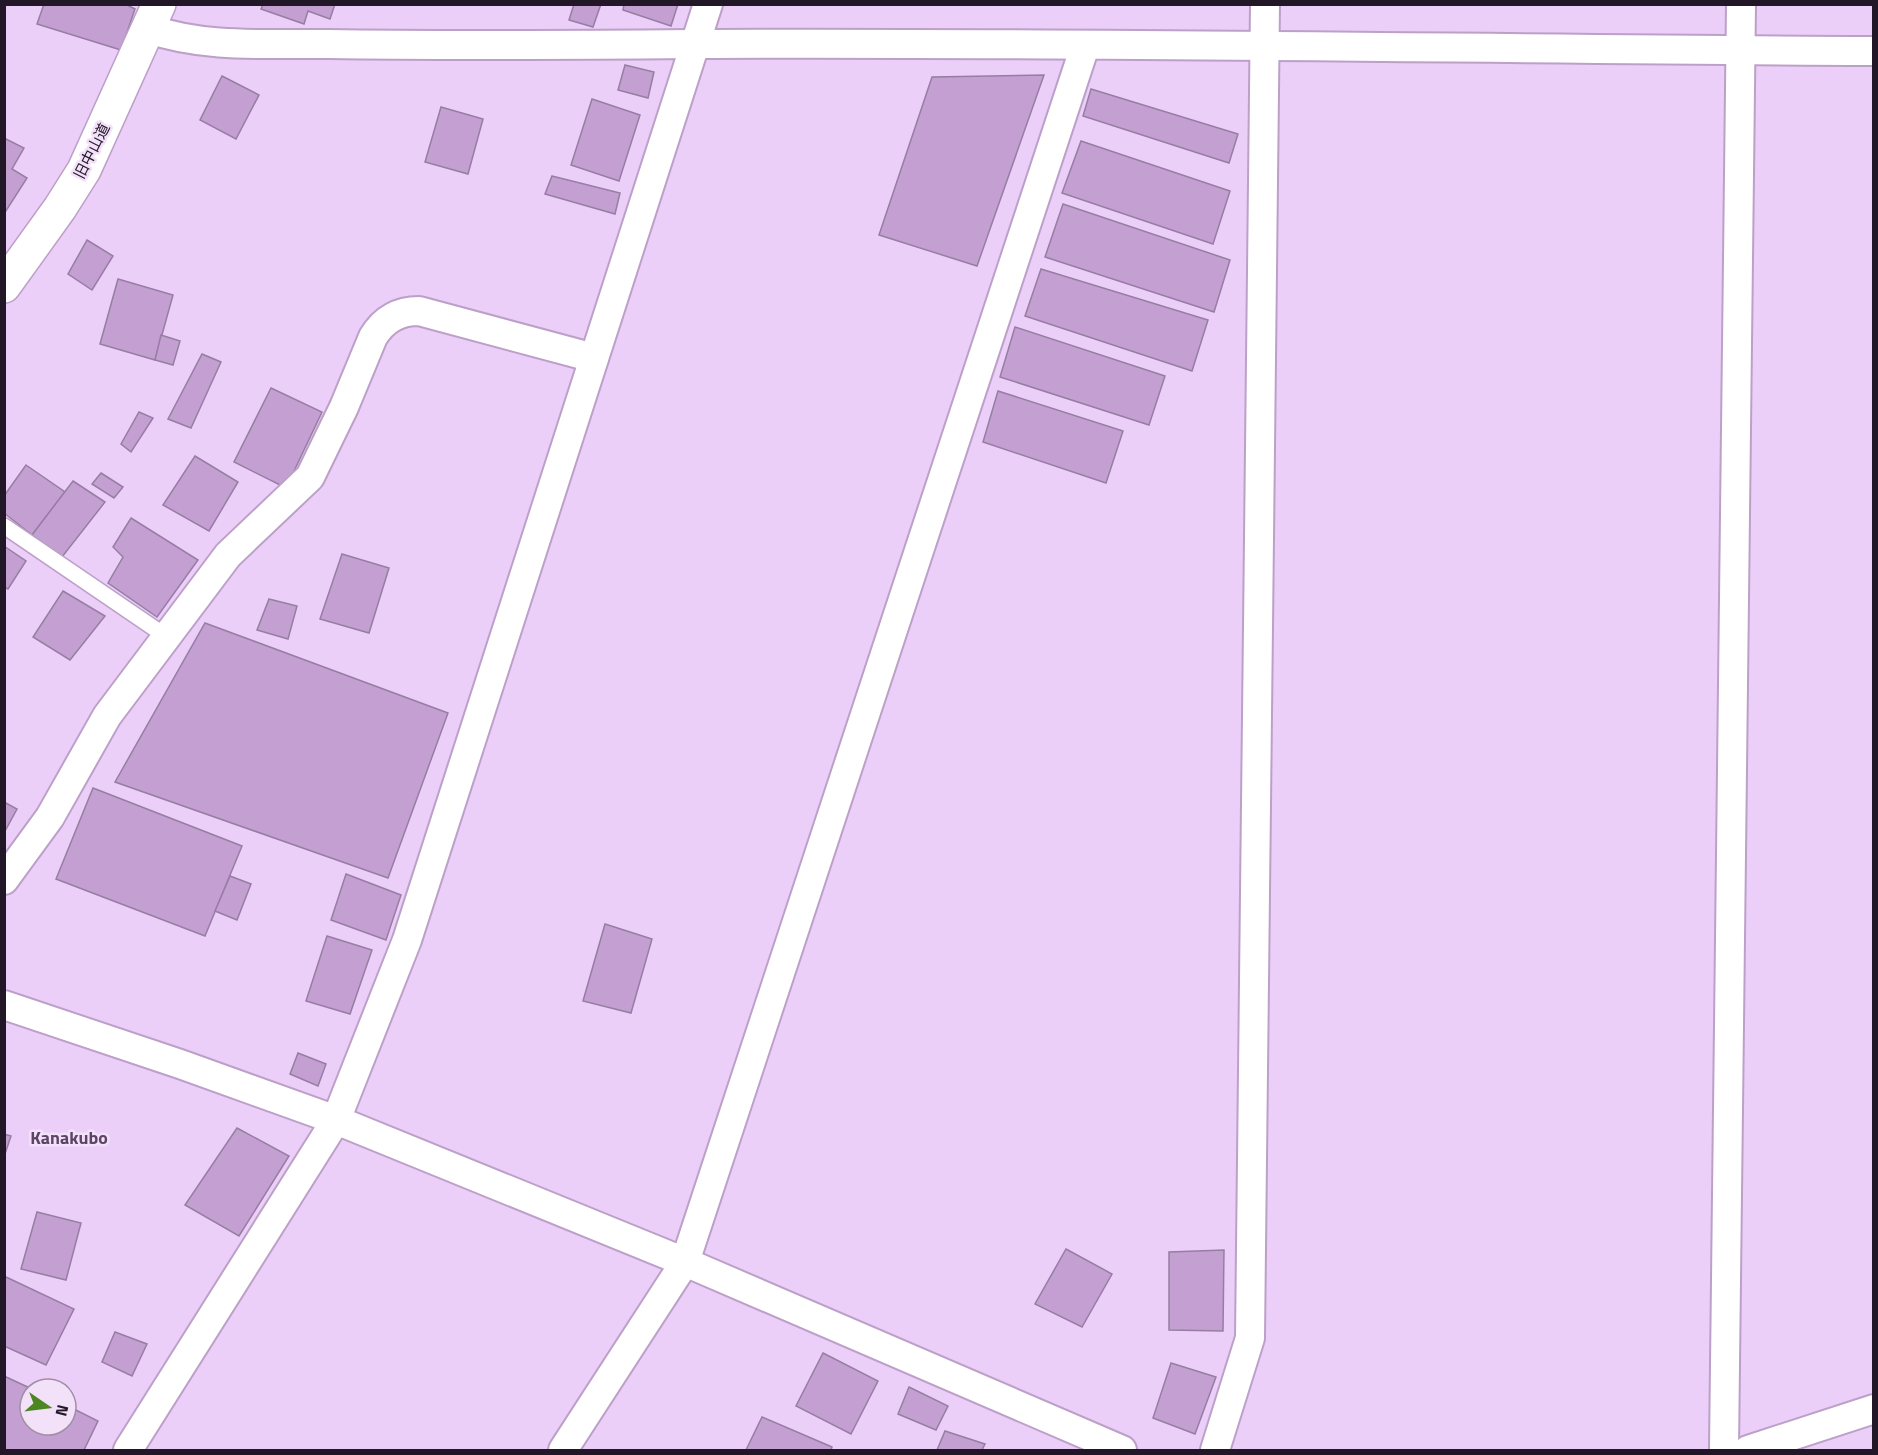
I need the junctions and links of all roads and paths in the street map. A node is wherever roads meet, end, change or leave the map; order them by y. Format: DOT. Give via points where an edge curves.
graph roads {
  1 [pos="708,4"];
  2 [pos="1265,4"];
  3 [pos="1741,4"];
  4 [pos="154,17"];
  5 [pos="695,44"];
  6 [pos="1085,46"];
  7 [pos="1264,46"];
  8 [pos="1740,50"];
  9 [pos="1874,51"];
  10 [pos="4,286"];
  11 [pos="594,358"];
  12 [pos="4,526"];
  13 [pos="166,637"];
  14 [pos="4,880"];
  15 [pos="4,1005"];
  16 [pos="336,1120"];
  17 [pos="685,1262"];
  18 [pos="1874,1408"];
  19 [pos="1762,1448"];
  20 [pos="128,1450"];
  21 [pos="563,1450"];
  22 [pos="1122,1450"];
  23 [pos="1215,1450"];
  24 [pos="1724,1450"];
  1 -- 5 [label="street"];
  2 -- 7 [label="street"];
  3 -- 8 [label="street"];
  4 -- 5 [label="street" via="175,38 240,45"];
  4 -- 10 [label="main road, 旧中山道" via="84,170"];
  5 -- 6 [label="street"];
  5 -- 11 [label="street"];
  6 -- 7 [label="street"];
  6 -- 17 [label="street"];
  7 -- 8 [label="street"];
  7 -- 23 [label="street" via="1250,1338"];
  8 -- 9 [label="street"];
  8 -- 24 [label="street"];
  11 -- 13 [label="street" via="419,311 408,311 388,320 373,337 310,477 228,555"];
  11 -- 16 [label="street" via="407,940"];
  12 -- 13 [label="lane"];
  13 -- 14 [label="street" via="107,716 50,817"];
  15 -- 16 [label="street"];
  16 -- 17 [label="street"];
  16 -- 20 [label="street"];
  17 -- 21 [label="street"];
  17 -- 22 [label="street"];
  18 -- 19 [label="street"];
}
